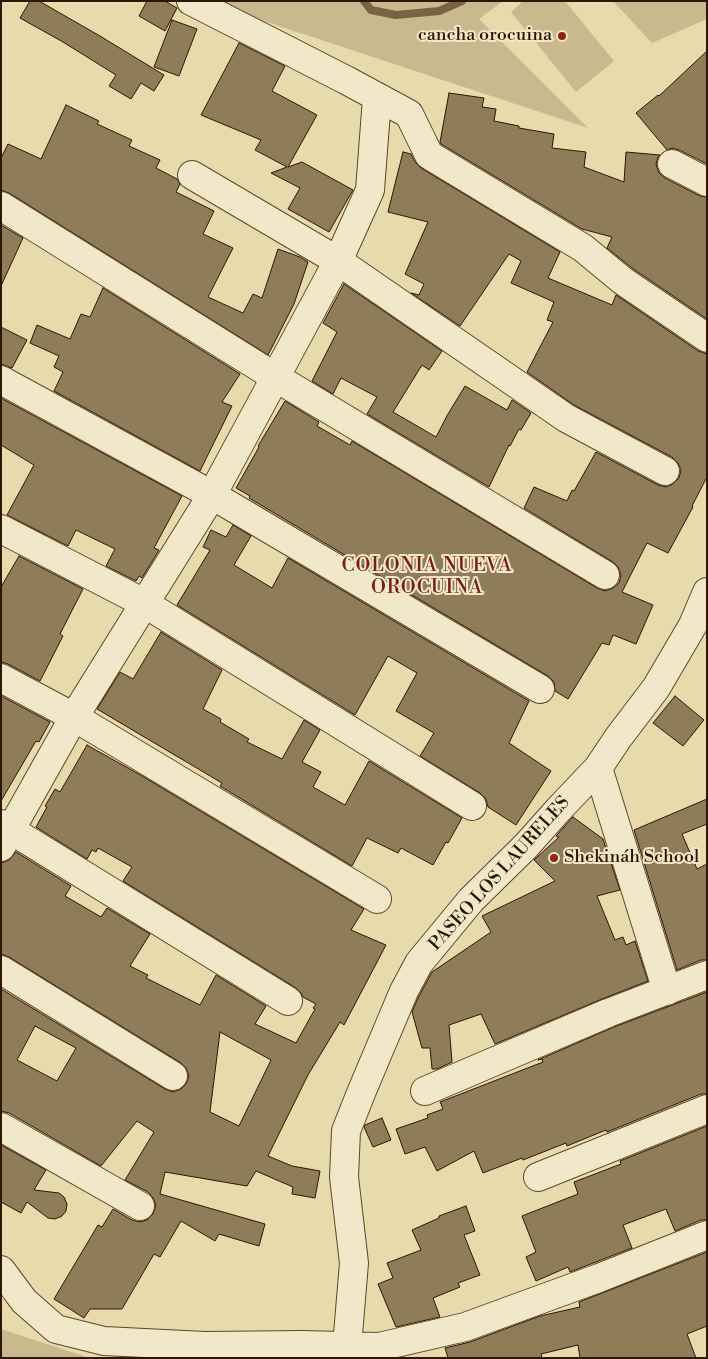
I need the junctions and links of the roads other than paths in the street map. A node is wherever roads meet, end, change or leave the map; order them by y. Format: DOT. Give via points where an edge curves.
graph roads {
  1 [pos="191,1"];
  2 [pos="378,98"];
  3 [pos="672,164"];
  4 [pos="192,175"];
  5 [pos="707,182"];
  6 [pos="1,206"];
  7 [pos="338,261"];
  8 [pos="707,338"];
  9 [pos="275,377"];
  10 [pos="1,380"];
  11 [pos="665,471"];
  12 [pos="212,495"];
  13 [pos="1,529"];
  14 [pos="606,575"];
  15 [pos="144,603"];
  16 [pos="702,603"];
  17 [pos="707,642"];
  18 [pos="1,678"];
  19 [pos="540,689"];
  20 [pos="74,717"];
  21 [pos="598,768"];
  22 [pos="472,806"];
  23 [pos="5,833"];
  24 [pos="377,899"];
  25 [pos="1,970"];
  26 [pos="707,975"];
  27 [pos="667,990"];
  28 [pos="288,1001"];
  29 [pos="173,1076"];
  30 [pos="425,1091"];
  31 [pos="707,1108"];
  32 [pos="1,1127"];
  33 [pos="538,1176"];
  34 [pos="140,1206"];
  35 [pos="707,1236"];
  36 [pos="1,1270"];
  37 [pos="347,1352"];
  1 -- 2 [label="street"];
  2 -- 7 [label="street" via="370,190"];
  2 -- 8 [label="street" via="409,114 429,155 583,248 623,281"];
  3 -- 5 [label="street"];
  4 -- 7 [label="street"];
  6 -- 9 [label="street"];
  7 -- 9 [label="street"];
  7 -- 11 [label="street" via="566,418"];
  9 -- 12 [label="street"];
  9 -- 14 [label="street"];
  10 -- 12 [label="street"];
  12 -- 15 [label="street"];
  12 -- 19 [label="street"];
  13 -- 15 [label="street"];
  15 -- 20 [label="street"];
  15 -- 22 [label="street"];
  16 -- 17 [label="street"];
  16 -- 21 [label="street, PASEO LOS LAURELES" via="656,688"];
  18 -- 20 [label="street"];
  20 -- 23 [label="street"];
  20 -- 24 [label="street"];
  21 -- 27 [label="street"];
  21 -- 37 [label="street, PASEO LOS LAURELES" via="471,900 419,963 404,990 346,1131 344,1177 354,1263"];
  23 -- 28 [label="street"];
  25 -- 29 [label="street"];
  26 -- 27 [label="street"];
  27 -- 30 [label="street"];
  31 -- 33 [label="street"];
  32 -- 34 [label="street"];
  35 -- 37 [label="street" via="465,1327"];
  36 -- 37 [label="street" via="24,1301 56,1329 104,1341 205,1346 302,1345"];
}
